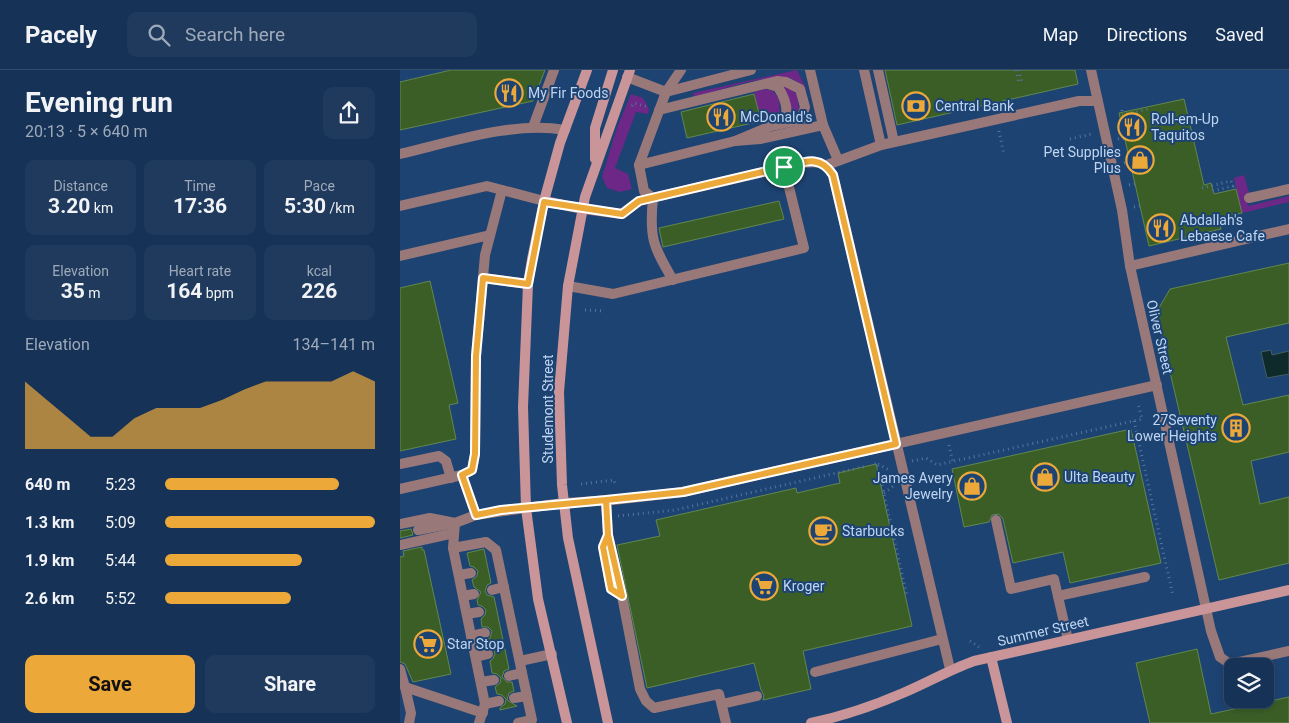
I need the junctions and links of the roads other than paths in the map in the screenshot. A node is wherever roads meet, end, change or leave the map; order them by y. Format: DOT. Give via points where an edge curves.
graph roads {
  1 [pos="554,70"];
  2 [pos="587,70"];
  3 [pos="614,70"];
  4 [pos="681,70"];
  5 [pos="751,70"];
  6 [pos="810,70"];
  7 [pos="864,70"];
  8 [pos="878,70"];
  9 [pos="1091,70"];
  10 [pos="628,74"];
  11 [pos="768,84"];
  12 [pos="666,92"];
  13 [pos="1097,101"];
  14 [pos="659,110"];
  15 [pos="783,124"];
  16 [pos="823,124"];
  17 [pos="533,127"];
  18 [pos="565,130"];
  19 [pos="735,141"];
  20 [pos="894,142"];
  21 [pos="881,145"];
  22 [pos="400,154"];
  23 [pos="838,160"];
  24 [pos="827,165"];
  25 [pos="639,166"];
  26 [pos="784,167"];
  27 [pos="595,168"];
  28 [pos="1289,189"];
  29 [pos="502,190"];
  30 [pos="653,198"];
  31 [pos="1249,198"];
  32 [pos="544,202"];
  33 [pos="400,206"];
  34 [pos="583,209"];
  35 [pos="1289,229"];
  36 [pos="490,235"];
  37 [pos="400,256"];
  38 [pos="1130,266"];
  39 [pos="483,278"];
  40 [pos="673,280"];
  41 [pos="528,284"];
  42 [pos="568,286"];
  43 [pos="1157,385"];
  44 [pos="896,444"];
  45 [pos="400,464"];
  46 [pos="462,475"];
  47 [pos="451,478"];
  48 [pos="400,488"];
  49 [pos="606,500"];
  50 [pos="564,503"];
  51 [pos="526,508"];
  52 [pos="476,515"];
  53 [pos="996,520"];
  54 [pos="400,524"];
  55 [pos="454,528"];
  56 [pos="418,530"];
  57 [pos="400,545"];
  58 [pos="454,548"];
  59 [pos="500,567"];
  60 [pos="489,569"];
  61 [pos="471,573"];
  62 [pos="459,575"];
  63 [pos="1145,577"];
  64 [pos="504,587"];
  65 [pos="492,590"];
  66 [pos="1289,590"];
  67 [pos="474,594"];
  68 [pos="463,596"];
  69 [pos="1058,596"];
  70 [pos="508,605"];
  71 [pos="497,608"];
  72 [pos="1206,609"];
  73 [pos="479,612"];
  74 [pos="467,614"];
  75 [pos="513,627"];
  76 [pos="501,630"];
  77 [pos="484,633"];
  78 [pos="471,636"];
  79 [pos="942,639"];
  80 [pos="1068,640"];
  81 [pos="517,648"];
  82 [pos="506,650"];
  83 [pos="1289,651"];
  84 [pos="488,654"];
  85 [pos="552,654"];
  86 [pos="476,657"];
  87 [pos="991,657"];
  88 [pos="520,661"];
  89 [pos="400,669"];
  90 [pos="950,669"];
  91 [pos="815,672"];
  92 [pos="522,674"];
  93 [pos="510,676"];
  94 [pos="494,680"];
  95 [pos="481,682"];
  96 [pos="405,687"];
  97 [pos="527,696"];
  98 [pos="757,696"];
  99 [pos="514,698"];
  100 [pos="499,701"];
  101 [pos="722,704"];
  102 [pos="484,708"];
  103 [pos="409,723"];
  104 [pos="479,723"];
  105 [pos="518,723"];
  106 [pos="567,723"];
  107 [pos="608,723"];
  108 [pos="726,723"];
  109 [pos="811,723"];
  110 [pos="1007,723"];
  1 -- 17 [label="lane"];
  2 -- 18 [label="main road, Studemont Street"];
  3 -- 27 [label="main road" via="595,128"];
  4 -- 12 [label="lane"];
  5 -- 12 [label="lane"];
  6 -- 16 [label="lane"];
  7 -- 21 [label="lane"];
  8 -- 20 [label="lane"];
  9 -- 13 [label="lane, Oliver Street"];
  10 -- 12 [label="lane"];
  10 -- 27 [label="main road, Studemont Street"];
  11 -- 14 [label="lane"];
  11 -- 15 [label="lane" via="778,88 784,100 787,112"];
  11 -- 15 [label="lane" via="786,82 802,94 805,107 801,120"];
  12 -- 14 [label="lane"];
  13 -- 20 [label="lane" via="1079,101"];
  13 -- 38 [label="lane, Oliver Street" via="1122,210"];
  14 -- 25 [label="lane"];
  15 -- 19 [label="lane"];
  16 -- 19 [label="lane" via="760,139"];
  16 -- 23 [label="lane"];
  17 -- 18 [label="lane"];
  17 -- 22 [label="lane" via="520,127"];
  18 -- 32 [label="main road, Studemont Street"];
  19 -- 25 [label="lane"];
  20 -- 21 [label="lane"];
  21 -- 23 [label="lane"];
  23 -- 24 [label="lane"];
  24 -- 26 [label="lane" via="817,161"];
  24 -- 44 [label="lane" via="833,175"];
  25 -- 30 [label="lane" via="644,192"];
  26 -- 30 [label="lane"];
  26 -- 40 [label="lane" via="804,248"];
  27 -- 34 [label="main road, Studemont Street"];
  28 -- 31 [label="lane"];
  29 -- 32 [label="lane"];
  29 -- 33 [label="lane" via="488,186"];
  29 -- 36 [label="lane"];
  30 -- 34 [label="lane" via="639,201 622,214"];
  30 -- 40 [label="lane" via="650,228 655,250"];
  32 -- 34 [label="main road"];
  32 -- 41 [label="main road, Studemont Street"];
  34 -- 42 [label="main road, Studemont Street"];
  35 -- 38 [label="lane"];
  36 -- 37 [label="lane"];
  36 -- 39 [label="lane" via="484,255"];
  38 -- 43 [label="lane, Oliver Street"];
  39 -- 41 [label="lane"];
  39 -- 46 [label="lane" via="476,356 475,454 472,470"];
  40 -- 42 [label="lane" via="613,294"];
  41 -- 51 [label="main road, Studemont Street" via="523,407"];
  42 -- 50 [label="main road, Studemont Street" via="559,392"];
  43 -- 44 [label="lane"];
  43 -- 72 [label="lane, Oliver Street"];
  44 -- 49 [label="lane" via="683,492"];
  44 -- 79 [label="lane"];
  45 -- 47 [label="lane" via="438,456 446,461"];
  46 -- 47 [label="lane"];
  46 -- 52 [label="lane"];
  47 -- 48 [label="lane"];
  49 -- 50 [label="lane"];
  49 -- 101 [label="lane" via="608,535 603,547 604,562 611,589 622,596 640,689 646,701 654,708 720,694"];
  50 -- 51 [label="main road"];
  50 -- 107 [label="main road, Studemont Street" via="570,547"];
  51 -- 52 [label="lane"];
  51 -- 85 [label="main road, Studemont Street" via="538,599"];
  52 -- 55 [label="lane"];
  53 -- 69 [label="lane" via="1011,589 1054,579"];
  54 -- 55 [label="lane" via="430,518"];
  55 -- 56 [label="lane"];
  55 -- 57 [label="lane"];
  55 -- 58 [label="lane"];
  58 -- 59 [label="lane" via="486,542 496,550"];
  58 -- 62 [label="lane"];
  59 -- 60 [label="lane"];
  59 -- 64 [label="lane"];
  61 -- 62 [label="lane"];
  62 -- 68 [label="lane"];
  63 -- 69 [label="lane"];
  64 -- 65 [label="lane"];
  64 -- 70 [label="lane"];
  66 -- 72 [label="main road, Summer Street"];
  67 -- 68 [label="lane"];
  68 -- 74 [label="lane"];
  69 -- 80 [label="lane"];
  70 -- 71 [label="lane"];
  70 -- 75 [label="lane"];
  72 -- 80 [label="main road, Summer Street"];
  72 -- 83 [label="lane, Oliver Street" via="1220,657 1230,664"];
  73 -- 74 [label="lane"];
  74 -- 78 [label="lane"];
  75 -- 76 [label="lane"];
  75 -- 81 [label="lane"];
  77 -- 78 [label="lane"];
  78 -- 86 [label="lane"];
  79 -- 90 [label="lane"];
  79 -- 91 [label="lane"];
  80 -- 87 [label="main road, Summer Street"];
  81 -- 82 [label="lane"];
  81 -- 88 [label="lane"];
  84 -- 86 [label="lane"];
  85 -- 88 [label="lane"];
  85 -- 106 [label="main road, Studemont Street"];
  86 -- 95 [label="lane"];
  87 -- 90 [label="main road, Summer Street"];
  87 -- 110 [label="main road"];
  88 -- 92 [label="lane"];
  89 -- 96 [label="lane"];
  90 -- 109 [label="main road, Summer Street" via="861,710"];
  92 -- 93 [label="lane"];
  92 -- 97 [label="lane"];
  94 -- 95 [label="lane"];
  95 -- 102 [label="lane"];
  96 -- 102 [label="lane"];
  96 -- 103 [label="lane" via="411,713"];
  97 -- 99 [label="lane"];
  97 -- 105 [label="lane" via="532,720"];
  98 -- 101 [label="lane"];
  100 -- 102 [label="lane"];
  101 -- 108 [label="lane"];
  102 -- 104 [label="lane"];
}
